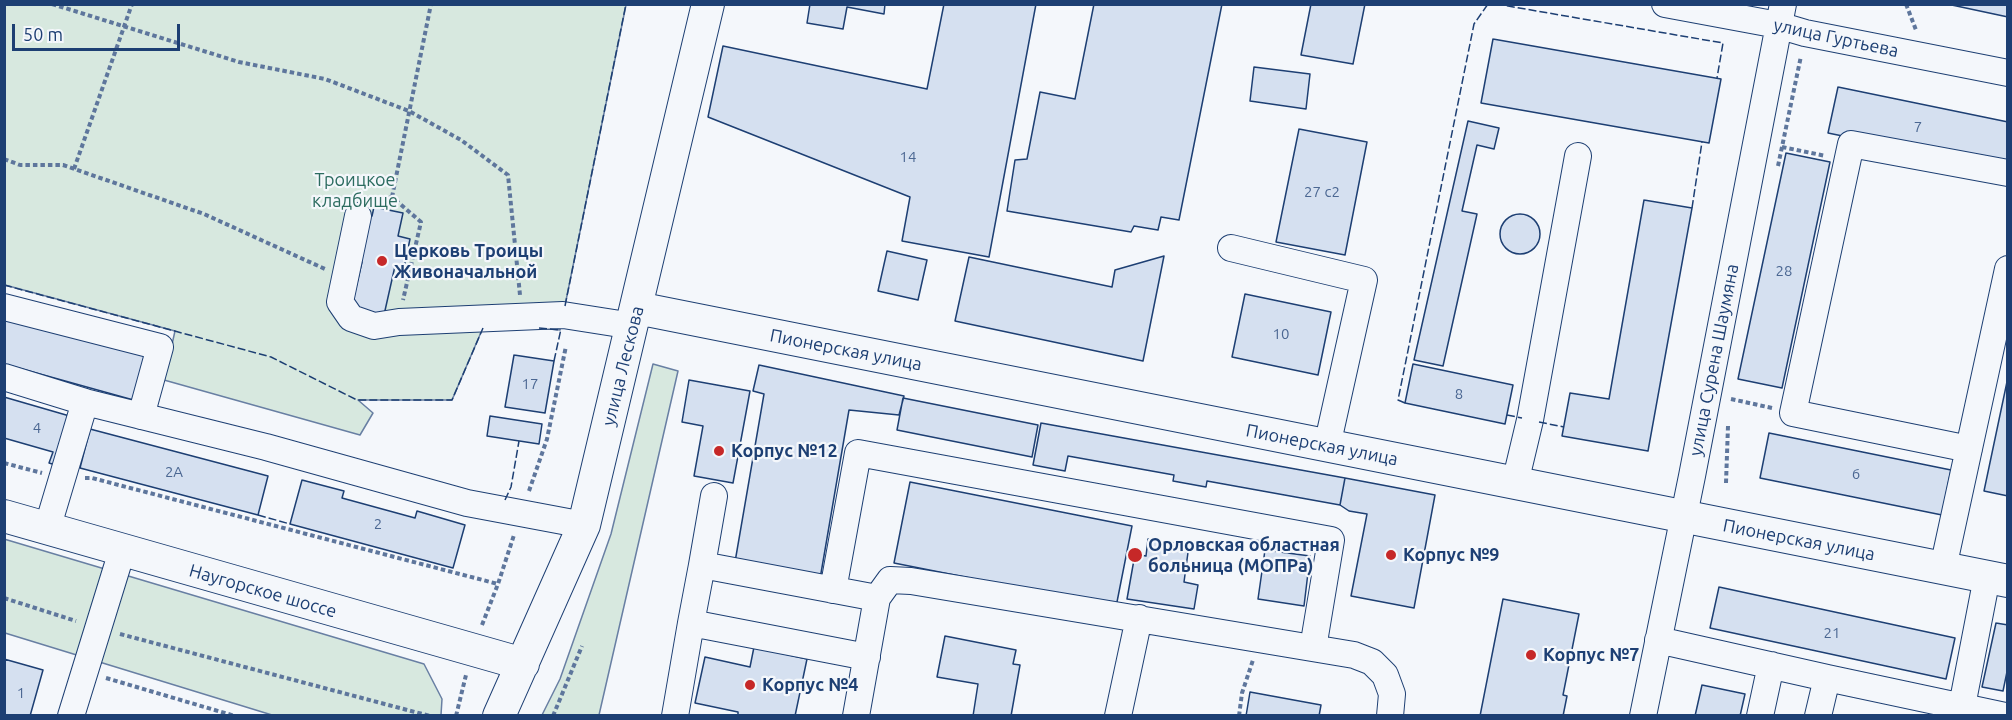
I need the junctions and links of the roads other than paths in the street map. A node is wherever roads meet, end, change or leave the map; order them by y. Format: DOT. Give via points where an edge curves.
graph roads {
  1 [pos="708,4"];
  2 [pos="1665,4"];
  3 [pos="1780,15"];
  4 [pos="2007,73"];
  5 [pos="1578,156"];
  6 [pos="2007,174"];
  7 [pos="358,216"];
  8 [pos="1231,248"];
  9 [pos="2007,269"];
  10 [pos="4,307"];
  11 [pos="635,317"];
  12 [pos="4,377"];
  13 [pos="85,402"];
  14 [pos="141,416"];
  15 [pos="1327,446"];
  16 [pos="1969,449"];
  17 [pos="1515,483"];
  18 [pos="714,496"];
  19 [pos="4,516"];
  20 [pos="1684,517"];
  21 [pos="585,525"];
  22 [pos="47,529"];
  23 [pos="122,551"];
  24 [pos="702,566"];
  25 [pos="1943,568"];
  26 [pos="1997,579"];
  27 [pos="833,590"];
  28 [pos="877,598"];
  29 [pos="1139,618"];
  30 [pos="691,623"];
  31 [pos="1658,640"];
  32 [pos="1313,648"];
  33 [pos="867,657"];
  34 [pos="523,664"];
  35 [pos="1771,665"];
  36 [pos="1827,678"];
  37 [pos="1962,706"];
  38 [pos="71,716"];
  39 [pos="499,716"];
  40 [pos="675,716"];
  41 [pos="856,716"];
  42 [pos="1118,716"];
  43 [pos="1390,716"];
  44 [pos="1643,716"];
  45 [pos="1760,716"];
  46 [pos="1818,716"];
  47 [pos="2005,716"];
  1 -- 11 [label="main road, улица Лескова"];
  2 -- 3 [label="street, улица Гуртьева"];
  3 -- 4 [label="street, улица Гуртьева" via="1805,33"];
  3 -- 20 [label="street, улица Сурена Шаумяна"];
  5 -- 17 [label="street"];
  6 -- 16 [label="street" via="1851,144 1793,413"];
  7 -- 11 [label="street" via="339,302 351,318 374,326 399,321 563,315"];
  8 -- 15 [label="street" via="1364,280"];
  9 -- 16 [label="street"];
  10 -- 14 [label="street" via="160,347"];
  11 -- 15 [label="main road, Пионерская улица"];
  11 -- 21 [label="main road, улица Лескова"];
  12 -- 13 [label="street"];
  13 -- 14 [label="street"];
  13 -- 22 [label="street"];
  14 -- 21 [label="street" via="467,503"];
  15 -- 17 [label="main road, Пионерская улица"];
  16 -- 25 [label="street"];
  17 -- 20 [label="main road, Пионерская улица"];
  18 -- 24 [label="street"];
  19 -- 22 [label="main road, Наугорское шоссе"];
  20 -- 25 [label="main road, Пионерская улица"];
  20 -- 31 [label="street, улица Сурена Шаумяна"];
  21 -- 34 [label="main road, улица Лескова"];
  22 -- 23 [label="main road, Наугорское шоссе"];
  23 -- 34 [label="main road, Наугорское шоссе"];
  23 -- 38 [label="street"];
  24 -- 27 [label="street"];
  24 -- 30 [label="street"];
  25 -- 26 [label="main road, Пионерская улица"];
  26 -- 37 [label="street"];
  27 -- 28 [label="street"];
  27 -- 32 [label="street" via="858,453 1331,540"];
  28 -- 29 [label="street" via="890,580 911,580"];
  28 -- 33 [label="street"];
  29 -- 32 [label="street"];
  29 -- 42 [label="street"];
  30 -- 33 [label="street"];
  30 -- 40 [label="street"];
  31 -- 35 [label="street"];
  31 -- 44 [label="street, улица Сурена Шаумяна"];
  32 -- 43 [label="street" via="1372,662 1385,675 1392,694"];
  33 -- 41 [label="street"];
  34 -- 39 [label="main road, улица Лескова"];
  35 -- 36 [label="street"];
  35 -- 45 [label="street"];
  36 -- 37 [label="street"];
  36 -- 46 [label="street"];
  37 -- 47 [label="street"];
}
